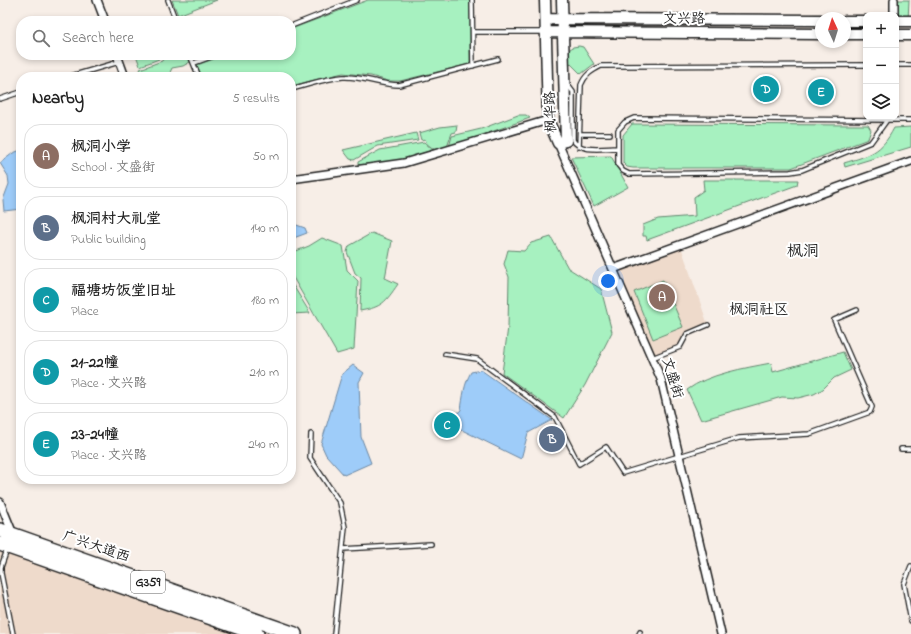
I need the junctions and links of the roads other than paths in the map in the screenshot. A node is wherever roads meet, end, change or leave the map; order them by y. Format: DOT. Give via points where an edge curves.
graph roads {
  1 [pos="97,0"];
  2 [pos="168,0"];
  3 [pos="357,0"];
  4 [pos="472,0"];
  5 [pos="545,0"];
  6 [pos="562,0"];
  7 [pos="894,0"];
  8 [pos="894,12"];
  9 [pos="103,16"];
  10 [pos="174,16"];
  11 [pos="546,19"];
  12 [pos="563,19"];
  13 [pos="815,20"];
  14 [pos="851,21"];
  15 [pos="863,21"];
  16 [pos="899,21"];
  17 [pos="911,21"];
  18 [pos="296,24"];
  19 [pos="563,31"];
  20 [pos="472,32"];
  21 [pos="546,32"];
  22 [pos="815,34"];
  23 [pos="851,34"];
  24 [pos="863,34"];
  25 [pos="899,35"];
  26 [pos="911,35"];
  27 [pos="498,59"];
  28 [pos="113,60"];
  29 [pos="119,60"];
  30 [pos="192,60"];
  31 [pos="202,60"];
  32 [pos="194,63"];
  33 [pos="863,65"];
  34 [pos="899,65"];
  35 [pos="911,65"];
  36 [pos="473,66"];
  37 [pos="81,72"];
  38 [pos="123,72"];
  39 [pos="197,72"];
  40 [pos="564,81"];
  41 [pos="296,88"];
  42 [pos="16,94"];
  43 [pos="0,99"];
  44 [pos="863,119"];
  45 [pos="548,120"];
  46 [pos="885,120"];
  47 [pos="899,120"];
  48 [pos="911,120"];
  49 [pos="580,134"];
  50 [pos="610,134"];
  51 [pos="558,143"];
  52 [pos="580,147"];
  53 [pos="618,148"];
  54 [pos="911,161"];
  55 [pos="296,178"];
  56 [pos="613,269"];
  57 [pos="858,310"];
  58 [pos="708,325"];
  59 [pos="445,354"];
  60 [pos="652,358"];
  61 [pos="311,434"];
  62 [pos="901,449"];
  63 [pos="911,449"];
  64 [pos="679,456"];
  65 [pos="0,502"];
  66 [pos="0,530"];
  67 [pos="13,534"];
  68 [pos="431,544"];
  69 [pos="4,546"];
  70 [pos="342,549"];
  71 [pos="911,566"];
  72 [pos="911,621"];
  73 [pos="13,634"];
  74 [pos="257,634"];
  75 [pos="295,634"];
  76 [pos="334,634"];
  77 [pos="721,634"];
  1 -- 9 [label="street"];
  2 -- 10 [label="lane"];
  3 -- 18 [label="lane"];
  4 -- 20 [label="lane"];
  5 -- 11 [label="street, 枫华路"];
  6 -- 12 [label="street, 枫华路"];
  7 -- 8 [label="street"];
  11 -- 12 [label="street, 文兴路"];
  11 -- 21 [label="street, 枫华路"];
  12 -- 13 [label="street, 文兴路"];
  12 -- 19 [label="street, 枫华路"];
  14 -- 15 [label="street"];
  16 -- 17 [label="street"];
  19 -- 21 [label="street, 文兴路"];
  19 -- 22 [label="street, 文兴路"];
  19 -- 40 [label="street, 枫华路"];
  20 -- 21 [label="lane"];
  20 -- 36 [label="lane"];
  21 -- 45 [label="street, 枫华路"];
  23 -- 24 [label="street"];
  25 -- 26 [label="street"];
  27 -- 36 [label="lane"];
  28 -- 37 [label="lane"];
  29 -- 38 [label="street"];
  30 -- 32 [label="lane"];
  31 -- 32 [label="lane"];
  32 -- 39 [label="lane"];
  33 -- 49 [label="lane" via="601,66 591,71 581,85"];
  34 -- 35 [label="lane"];
  36 -- 41 [label="lane" via="399,85 343,77"];
  40 -- 51 [label="street, 枫华路" via="566,141"];
  40 -- 52 [label="lane" via="573,92 573,140"];
  42 -- 43 [label="lane"];
  44 -- 53 [label="lane" via="634,118 625,122 618,130"];
  45 -- 51 [label="street, 枫华路"];
  45 -- 55 [label="street" via="404,163"];
  46 -- 53 [label="lane" via="871,142 802,170 790,172 629,174 618,165"];
  47 -- 48 [label="lane"];
  49 -- 50 [label="lane"];
  49 -- 52 [label="lane"];
  51 -- 56 [label="street, 文盛街"];
  52 -- 53 [label="lane"];
  54 -- 56 [label="street"];
  56 -- 60 [label="street, 文盛街"];
  57 -- 64 [label="lane" via="834,320 872,407 870,412 809,434 739,438"];
  58 -- 60 [label="lane" via="687,334 680,348"];
  59 -- 64 [label="lane" via="477,359 556,417 580,464 606,447 623,473"];
  60 -- 64 [label="street, 文盛街" via="662,385"];
  61 -- 70 [label="lane" via="310,458 340,503 344,517"];
  62 -- 63 [label="lane"];
  64 -- 77 [label="street, 文盛街"];
  65 -- 67 [label="street"];
  66 -- 67 [label="highway, 广兴大道西 / G359"];
  67 -- 69 [label="lane"];
  67 -- 75 [label="highway, 广兴大道西 / G359"];
  68 -- 70 [label="lane"];
  69 -- 73 [label="lane" via="0,567"];
  69 -- 74 [label="highway, 广兴大道西 / G359"];
  70 -- 76 [label="lane"];
  71 -- 72 [label="lane" via="904,584"];
}
